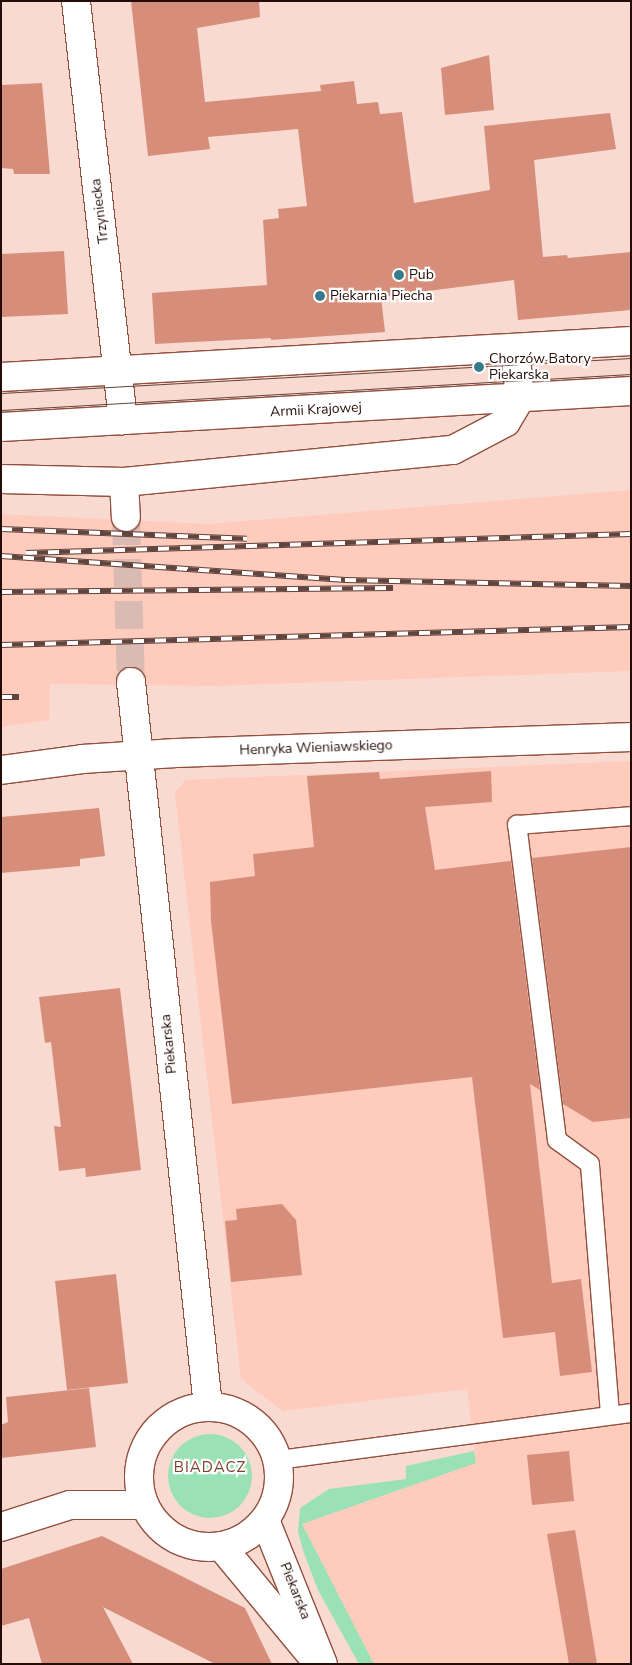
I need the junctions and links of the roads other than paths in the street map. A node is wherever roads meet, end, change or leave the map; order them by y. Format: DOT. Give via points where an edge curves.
graph roads {
  1 [pos="76,1"];
  2 [pos="631,341"];
  3 [pos="516,348"];
  4 [pos="118,371"];
  5 [pos="1,377"];
  6 [pos="631,391"];
  7 [pos="520,399"];
  8 [pos="123,420"];
  9 [pos="1,427"];
  10 [pos="1,479"];
  11 [pos="124,482"];
  12 [pos="126,517"];
  13 [pos="131,682"];
  14 [pos="631,737"];
  15 [pos="138,755"];
  16 [pos="1,770"];
  17 [pos="631,816"];
  18 [pos="208,1406"];
  19 [pos="631,1413"];
  20 [pos="610,1414"];
  21 [pos="279,1460"];
  22 [pos="144,1505"];
  23 [pos="265,1520"];
  24 [pos="1,1527"];
  25 [pos="221,1546"];
  26 [pos="318,1664"];
  27 [pos="323,1664"];
  1 -- 4 [label="street, Trzyniecka"];
  2 -- 3 [label="street"];
  3 -- 4 [label="street"];
  3 -- 7 [label="street"];
  4 -- 5 [label="street"];
  4 -- 8 [label="street, Trzyniecka"];
  6 -- 7 [label="street, Armii Krajowej"];
  7 -- 8 [label="street, Armii Krajowej"];
  7 -- 11 [label="street" via="506,422 453,450"];
  8 -- 9 [label="street, Armii Krajowej"];
  10 -- 11 [label="street"];
  11 -- 12 [label="street"];
  13 -- 15 [label="street, Piekarska"];
  14 -- 15 [label="street, Henryka Wieniawskiego"];
  15 -- 16 [label="street, Henryka Wieniawskiego"];
  15 -- 18 [label="street, Piekarska"];
  17 -- 20 [label="lane" via="517,824 558,1140 590,1164"];
  18 -- 21 [label="street" via="246,1418 262,1430"];
  18 -- 22 [label="street" via="171,1418 155,1432 139,1470"];
  19 -- 20 [label="lane"];
  20 -- 21 [label="lane"];
  21 -- 23 [label="street" via="278,1486"];
  22 -- 24 [label="street" via="70,1505"];
  22 -- 25 [label="street" via="159,1526 175,1538 193,1545"];
  23 -- 25 [label="street" via="248,1534"];
  23 -- 27 [label="street, Piekarska"];
  25 -- 26 [label="street, Piekarska"];
}
